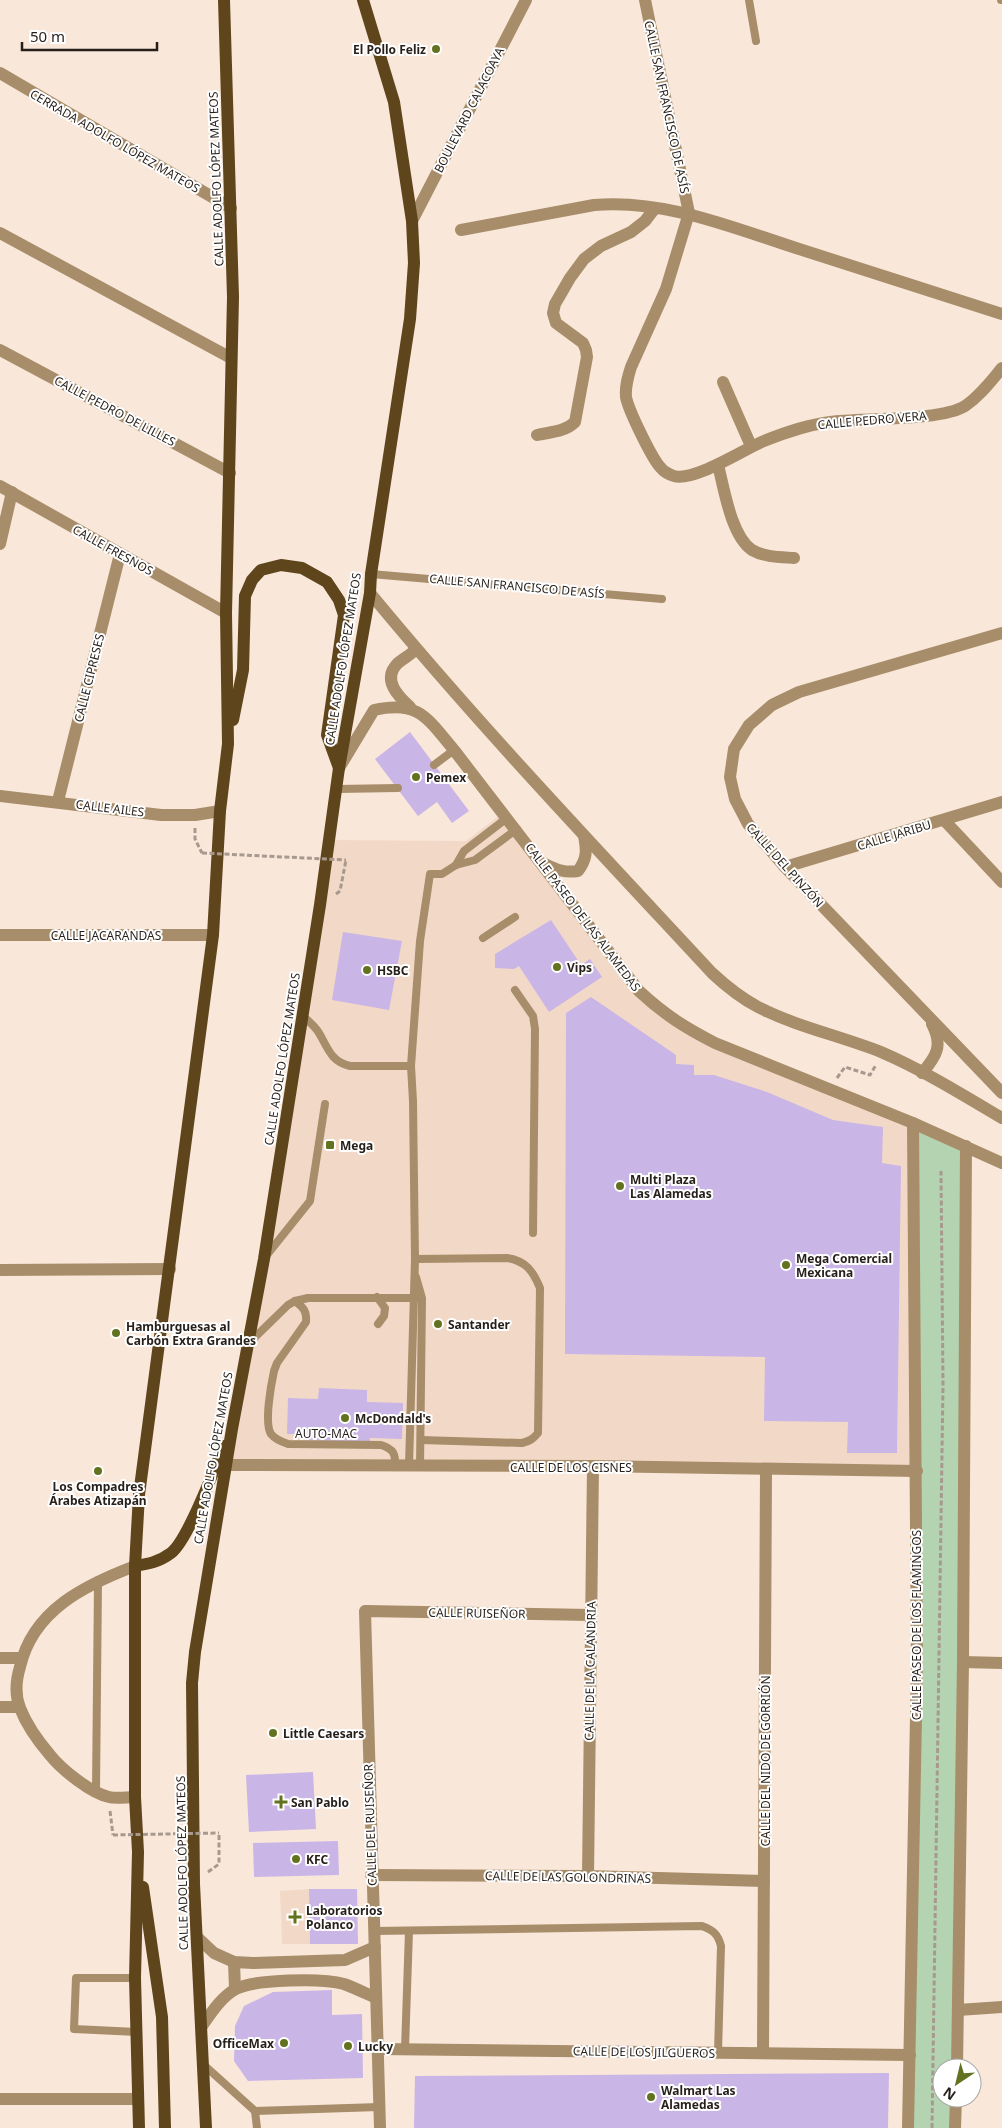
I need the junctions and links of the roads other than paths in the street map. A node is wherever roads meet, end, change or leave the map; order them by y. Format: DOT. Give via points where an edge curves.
graph roads {
  1 [pos="224,0"];
  2 [pos="363,0"];
  3 [pos="526,0"];
  4 [pos="645,0"];
  5 [pos="749,0"];
  6 [pos="756,41"];
  7 [pos="0,73"];
  8 [pos="231,208"];
  9 [pos="655,208"];
  10 [pos="690,213"];
  11 [pos="412,221"];
  12 [pos="461,230"];
  13 [pos="0,233"];
  14 [pos="1002,314"];
  15 [pos="0,350"];
  16 [pos="231,358"];
  17 [pos="1002,368"];
  18 [pos="723,382"];
  19 [pos="537,435"];
  20 [pos="751,446"];
  21 [pos="718,465"];
  22 [pos="230,473"];
  23 [pos="674,476"];
  24 [pos="0,486"];
  25 [pos="12,492"];
  26 [pos="0,544"];
  27 [pos="120,554"];
  28 [pos="794,558"];
  29 [pos="371,574"];
  30 [pos="370,593"];
  31 [pos="662,599"];
  32 [pos="226,613"];
  33 [pos="1002,633"];
  34 [pos="416,649"];
  35 [pos="410,708"];
  36 [pos="228,744"];
  37 [pos="454,750"];
  38 [pos="434,765"];
  39 [pos="340,768"];
  40 [pos="398,788"];
  41 [pos="337,789"];
  42 [pos="0,796"];
  43 [pos="58,802"];
  44 [pos="1002,802"];
  45 [pos="220,811"];
  46 [pos="507,818"];
  47 [pos="944,820"];
  48 [pos="516,830"];
  49 [pos="584,836"];
  50 [pos="541,862"];
  51 [pos="456,865"];
  52 [pos="785,867"];
  53 [pos="1002,882"];
  54 [pos="515,917"];
  55 [pos="0,935"];
  56 [pos="213,935"];
  57 [pos="483,938"];
  58 [pos="515,990"];
  59 [pos="302,1015"];
  60 [pos="927,1016"];
  61 [pos="411,1066"];
  62 [pos="922,1073"];
  63 [pos="1002,1093"];
  64 [pos="325,1104"];
  65 [pos="1002,1118"];
  66 [pos="913,1123"];
  67 [pos="966,1146"];
  68 [pos="1002,1163"];
  69 [pos="533,1233"];
  70 [pos="264,1258"];
  71 [pos="414,1259"];
  72 [pos="170,1269"];
  73 [pos="0,1270"];
  74 [pos="414,1271"];
  75 [pos="378,1297"];
  76 [pos="413,1297"];
  77 [pos="422,1298"];
  78 [pos="295,1301"];
  79 [pos="378,1324"];
  80 [pos="248,1345"];
  81 [pos="232,1429"];
  82 [pos="421,1440"];
  83 [pos="226,1465"];
  84 [pos="414,1466"];
  85 [pos="593,1466"];
  86 [pos="395,1467"];
  87 [pos="766,1470"];
  88 [pos="917,1471"];
  89 [pos="134,1566"];
  90 [pos="98,1580"];
  91 [pos="365,1612"];
  92 [pos="590,1615"];
  93 [pos="0,1658"];
  94 [pos="22,1658"];
  95 [pos="963,1662"];
  96 [pos="1002,1663"];
  97 [pos="0,1707"];
  98 [pos="19,1707"];
  99 [pos="96,1790"];
  100 [pos="135,1796"];
  101 [pos="138,1852"];
  102 [pos="371,1875"];
  103 [pos="588,1876"];
  104 [pos="764,1882"];
  105 [pos="409,1930"];
  106 [pos="374,1931"];
  107 [pos="197,1937"];
  108 [pos="375,1947"];
  109 [pos="234,1962"];
  110 [pos="135,1978"];
  111 [pos="235,1989"];
  112 [pos="376,1998"];
  113 [pos="1002,2007"];
  114 [pos="958,2010"];
  115 [pos="202,2026"];
  116 [pos="137,2032"];
  117 [pos="378,2049"];
  118 [pos="405,2049"];
  119 [pos="718,2053"];
  120 [pos="764,2053"];
  121 [pos="910,2055"];
  122 [pos="956,2058"];
  123 [pos="205,2066"];
  124 [pos="203,2086"];
  125 [pos="0,2099"];
  126 [pos="138,2099"];
  127 [pos="379,2107"];
  128 [pos="956,2108"];
  129 [pos="255,2111"];
  130 [pos="139,2128"];
  131 [pos="165,2128"];
  132 [pos="200,2128"];
  133 [pos="206,2128"];
  134 [pos="257,2128"];
  135 [pos="380,2128"];
  136 [pos="908,2128"];
  137 [pos="955,2128"];
  1 -- 8 [label="main road, CALLE ADOLFO LÓPEZ MATEOS"];
  2 -- 11 [label="main road, CALLE ADOLFO LÓPEZ MATEOS" via="394,102"];
  3 -- 11 [label="street, BOULEVARD CALACOAYA"];
  4 -- 10 [label="street, CALLE SAN FRANCISCO DE ASÍS"];
  5 -- 6 [label="lane"];
  7 -- 8 [label="street, CERRADA ADOLFO LÓPEZ MATEOS"];
  8 -- 16 [label="main road, CALLE ADOLFO LÓPEZ MATEOS"];
  9 -- 10 [label="street, CALLE SAN FRANCISCO DE ASÍS"];
  9 -- 12 [label="street, CALLE SAN FRANCISCO DE ASÍS" via="615,203 594,205"];
  9 -- 19 [label="street" via="646,221 631,232 601,246 584,259 556,304 553,313 556,322 583,343 587,358 575,422 562,430"];
  10 -- 14 [label="street"];
  10 -- 23 [label="street, CALLE SAN FRANCISCO DE ASÍS" via="673,270 626,383 626,398 653,459 662,470"];
  11 -- 29 [label="main road, CALLE ADOLFO LÓPEZ MATEOS" via="414,263 410,319"];
  13 -- 16 [label="street"];
  15 -- 22 [label="street, CALLE PEDRO DE LILLES"];
  16 -- 22 [label="main road, CALLE ADOLFO LÓPEZ MATEOS"];
  17 -- 20 [label="street, CALLE PEDRO VERA" via="964,406 944,414 814,425"];
  18 -- 20 [label="street"];
  20 -- 21 [label="street, CALLE PEDRO VERA"];
  21 -- 23 [label="street, CALLE PEDRO VERA" via="687,476"];
  21 -- 28 [label="street" via="736,529 743,542 768,556"];
  22 -- 32 [label="main road, CALLE ADOLFO LÓPEZ MATEOS"];
  24 -- 25 [label="street, CALLE FRESNOS"];
  25 -- 26 [label="street"];
  25 -- 27 [label="street, CALLE FRESNOS"];
  27 -- 32 [label="street, CALLE FRESNOS"];
  27 -- 43 [label="street, CALLE CIPRESES"];
  29 -- 30 [label="main road, CALLE ADOLFO LÓPEZ MATEOS"];
  29 -- 31 [label="lane, CALLE SAN FRANCISCO DE ASÍS"];
  30 -- 34 [label="street"];
  30 -- 39 [label="main road, CALLE ADOLFO LÓPEZ MATEOS"];
  32 -- 36 [label="main road, CALLE ADOLFO LÓPEZ MATEOS"];
  33 -- 52 [label="street, CALLE DEL PINZÓN" via="799,692 772,705 749,725 734,748 730,777 735,799 748,824"];
  34 -- 35 [label="street, CALLE PASEO DE LAS ALAMEDAS" via="397,663 391,683"];
  34 -- 49 [label="street"];
  35 -- 37 [label="street, CALLE PASEO DE LAS ALAMEDAS" via="431,723"];
  35 -- 39 [label="street" via="391,706 374,710"];
  36 -- 39 [label="main road" via="244,670 245,596 261,570 281,565 302,568 327,582 344,615 327,735"];
  36 -- 45 [label="main road, CALLE ADOLFO LÓPEZ MATEOS"];
  37 -- 38 [label="lane"];
  37 -- 46 [label="street, CALLE PASEO DE LAS ALAMEDAS"];
  39 -- 41 [label="main road, CALLE ADOLFO LÓPEZ MATEOS"];
  40 -- 41 [label="lane"];
  41 -- 59 [label="main road, CALLE ADOLFO LÓPEZ MATEOS"];
  42 -- 43 [label="street, CALLE AILES"];
  43 -- 45 [label="street, CALLE AILES" via="161,815"];
  44 -- 47 [label="street, CALLE JARIBU"];
  45 -- 56 [label="main road, CALLE ADOLFO LÓPEZ MATEOS"];
  46 -- 48 [label="street, CALLE PASEO DE LAS ALAMEDAS"];
  46 -- 51 [label="lane" via="464,851"];
  47 -- 52 [label="street, CALLE JARIBU"];
  47 -- 53 [label="street"];
  48 -- 50 [label="street, CALLE PASEO DE LAS ALAMEDAS"];
  48 -- 51 [label="lane" via="475,860"];
  49 -- 50 [label="street" via="587,851 578,872 567,873"];
  49 -- 62 [label="street" via="712,974 732,991 784,1018 883,1053"];
  50 -- 66 [label="street, CALLE PASEO DE LAS ALAMEDAS" via="639,991 662,1013 715,1043"];
  51 -- 61 [label="lane" via="442,874 430,874 420,942"];
  52 -- 60 [label="street, CALLE DEL PINZÓN"];
  54 -- 57 [label="lane"];
  55 -- 56 [label="street, CALLE JACARANDAS"];
  56 -- 72 [label="main road, CALLE ADOLFO LÓPEZ MATEOS"];
  58 -- 69 [label="lane" via="533,1016 535,1029"];
  59 -- 61 [label="lane" via="318,1030 332,1057 340,1064"];
  59 -- 70 [label="main road, CALLE ADOLFO LÓPEZ MATEOS"];
  60 -- 62 [label="street" via="939,1045"];
  60 -- 63 [label="street, CALLE DEL PINZÓN"];
  61 -- 71 [label="lane"];
  62 -- 65 [label="street"];
  64 -- 70 [label="lane" via="310,1201"];
  66 -- 67 [label="street, CALLE PASEO DE LAS ALAMEDAS"];
  66 -- 88 [label="street, CALLE PASEO DE LOS FLAMINGOS"];
  67 -- 68 [label="street, CALLE PASEO DE LAS ALAMEDAS"];
  67 -- 95 [label="street"];
  70 -- 80 [label="main road, CALLE ADOLFO LÓPEZ MATEOS"];
  71 -- 74 [label="lane"];
  71 -- 82 [label="lane" via="517,1260 527,1266 540,1288 538,1433 530,1442 522,1443"];
  72 -- 73 [label="street"];
  72 -- 89 [label="main road, CALLE ADOLFO LÓPEZ MATEOS" via="139,1495"];
  74 -- 76 [label="lane"];
  74 -- 77 [label="lane"];
  75 -- 76 [label="lane"];
  75 -- 78 [label="lane"];
  75 -- 79 [label="lane" via="385,1308"];
  76 -- 77 [label="lane"];
  76 -- 84 [label="lane"];
  77 -- 82 [label="lane"];
  78 -- 80 [label="lane"];
  78 -- 86 [label="lane, AUTO-MAC" via="307,1314 306,1322 274,1371 268,1424 271,1433 288,1444 381,1444 391,1448 396,1456"];
  80 -- 81 [label="main road, CALLE ADOLFO LÓPEZ MATEOS"];
  81 -- 83 [label="main road, CALLE ADOLFO LÓPEZ MATEOS"];
  81 -- 89 [label="main road" via="185,1534 165,1557 157,1562"];
  82 -- 84 [label="lane"];
  83 -- 86 [label="street, CALLE DE LOS CISNES"];
  83 -- 107 [label="main road, CALLE ADOLFO LÓPEZ MATEOS" via="192,1682"];
  84 -- 85 [label="street, CALLE DE LOS CISNES"];
  84 -- 86 [label="street, CALLE DE LOS CISNES"];
  85 -- 87 [label="street, CALLE DE LOS CISNES"];
  85 -- 92 [label="street, CALLE DE LA CALANDRIA"];
  87 -- 88 [label="street, CALLE DE LOS CISNES"];
  87 -- 104 [label="street, CALLE DEL NIDO DE GORRIÓN"];
  88 -- 121 [label="street, CALLE PASEO DE LOS FLAMINGOS"];
  89 -- 90 [label="street"];
  89 -- 100 [label="main road, CALLE ADOLFO LÓPEZ MATEOS"];
  90 -- 94 [label="street" via="58,1605 41,1622"];
  90 -- 99 [label="lane"];
  91 -- 92 [label="street, CALLE RUISEÑOR"];
  91 -- 102 [label="street, CALLE DEL RUISEÑOR"];
  92 -- 103 [label="street, CALLE DE LA CALANDRIA"];
  93 -- 94 [label="street"];
  94 -- 98 [label="street" via="16,1682"];
  95 -- 96 [label="street"];
  95 -- 114 [label="street"];
  97 -- 98 [label="street"];
  98 -- 99 [label="street" via="34,1736 57,1763"];
  99 -- 100 [label="street" via="109,1798"];
  100 -- 101 [label="main road, CALLE ADOLFO LÓPEZ MATEOS"];
  101 -- 110 [label="main road, CALLE ADOLFO LÓPEZ MATEOS"];
  101 -- 131 [label="main road" via="162,2017"];
  102 -- 103 [label="street, CALLE DE LAS GOLONDRINAS"];
  102 -- 106 [label="street, CALLE DEL RUISEÑOR"];
  103 -- 104 [label="street, CALLE DE LAS GOLONDRINAS"];
  104 -- 120 [label="street, CALLE DEL NIDO DE GORRIÓN"];
  105 -- 106 [label="lane"];
  105 -- 118 [label="lane"];
  105 -- 119 [label="lane" via="702,1926 711,1929 721,1946"];
  106 -- 108 [label="street, CALLE DEL RUISEÑOR"];
  107 -- 109 [label="street" via="214,1953"];
  107 -- 115 [label="main road, CALLE ADOLFO LÓPEZ MATEOS"];
  108 -- 109 [label="street" via="345,1960"];
  108 -- 112 [label="street, CALLE DEL RUISEÑOR"];
  109 -- 111 [label="street"];
  110 -- 116 [label="main road, CALLE ADOLFO LÓPEZ MATEOS"];
  110 -- 116 [label="lane" via="76,1978 74,2029"];
  111 -- 112 [label="street" via="256,1982 327,1981"];
  111 -- 115 [label="street"];
  112 -- 117 [label="street, CALLE DEL RUISEÑOR"];
  113 -- 114 [label="street"];
  114 -- 122 [label="street"];
  115 -- 123 [label="main road, CALLE ADOLFO LÓPEZ MATEOS"];
  116 -- 126 [label="main road, CALLE ADOLFO LÓPEZ MATEOS"];
  117 -- 118 [label="street, CALLE DE LOS JILGUEROS"];
  117 -- 127 [label="street, CALLE DEL RUISEÑOR"];
  118 -- 119 [label="street, CALLE DE LOS JILGUEROS"];
  119 -- 120 [label="street, CALLE DE LOS JILGUEROS"];
  120 -- 121 [label="street, CALLE DE LOS JILGUEROS"];
  121 -- 136 [label="street, CALLE PASEO DE LOS FLAMINGOS"];
  123 -- 124 [label="main road, CALLE ADOLFO LÓPEZ MATEOS"];
  123 -- 129 [label="lane"];
  124 -- 132 [label="main road"];
  124 -- 133 [label="main road, CALLE ADOLFO LÓPEZ MATEOS"];
  125 -- 126 [label="street"];
  126 -- 130 [label="main road, CALLE ADOLFO LÓPEZ MATEOS"];
  127 -- 129 [label="lane"];
  127 -- 135 [label="street, CALLE DEL RUISEÑOR"];
  128 -- 137 [label="street"];
  129 -- 134 [label="lane"];
}
